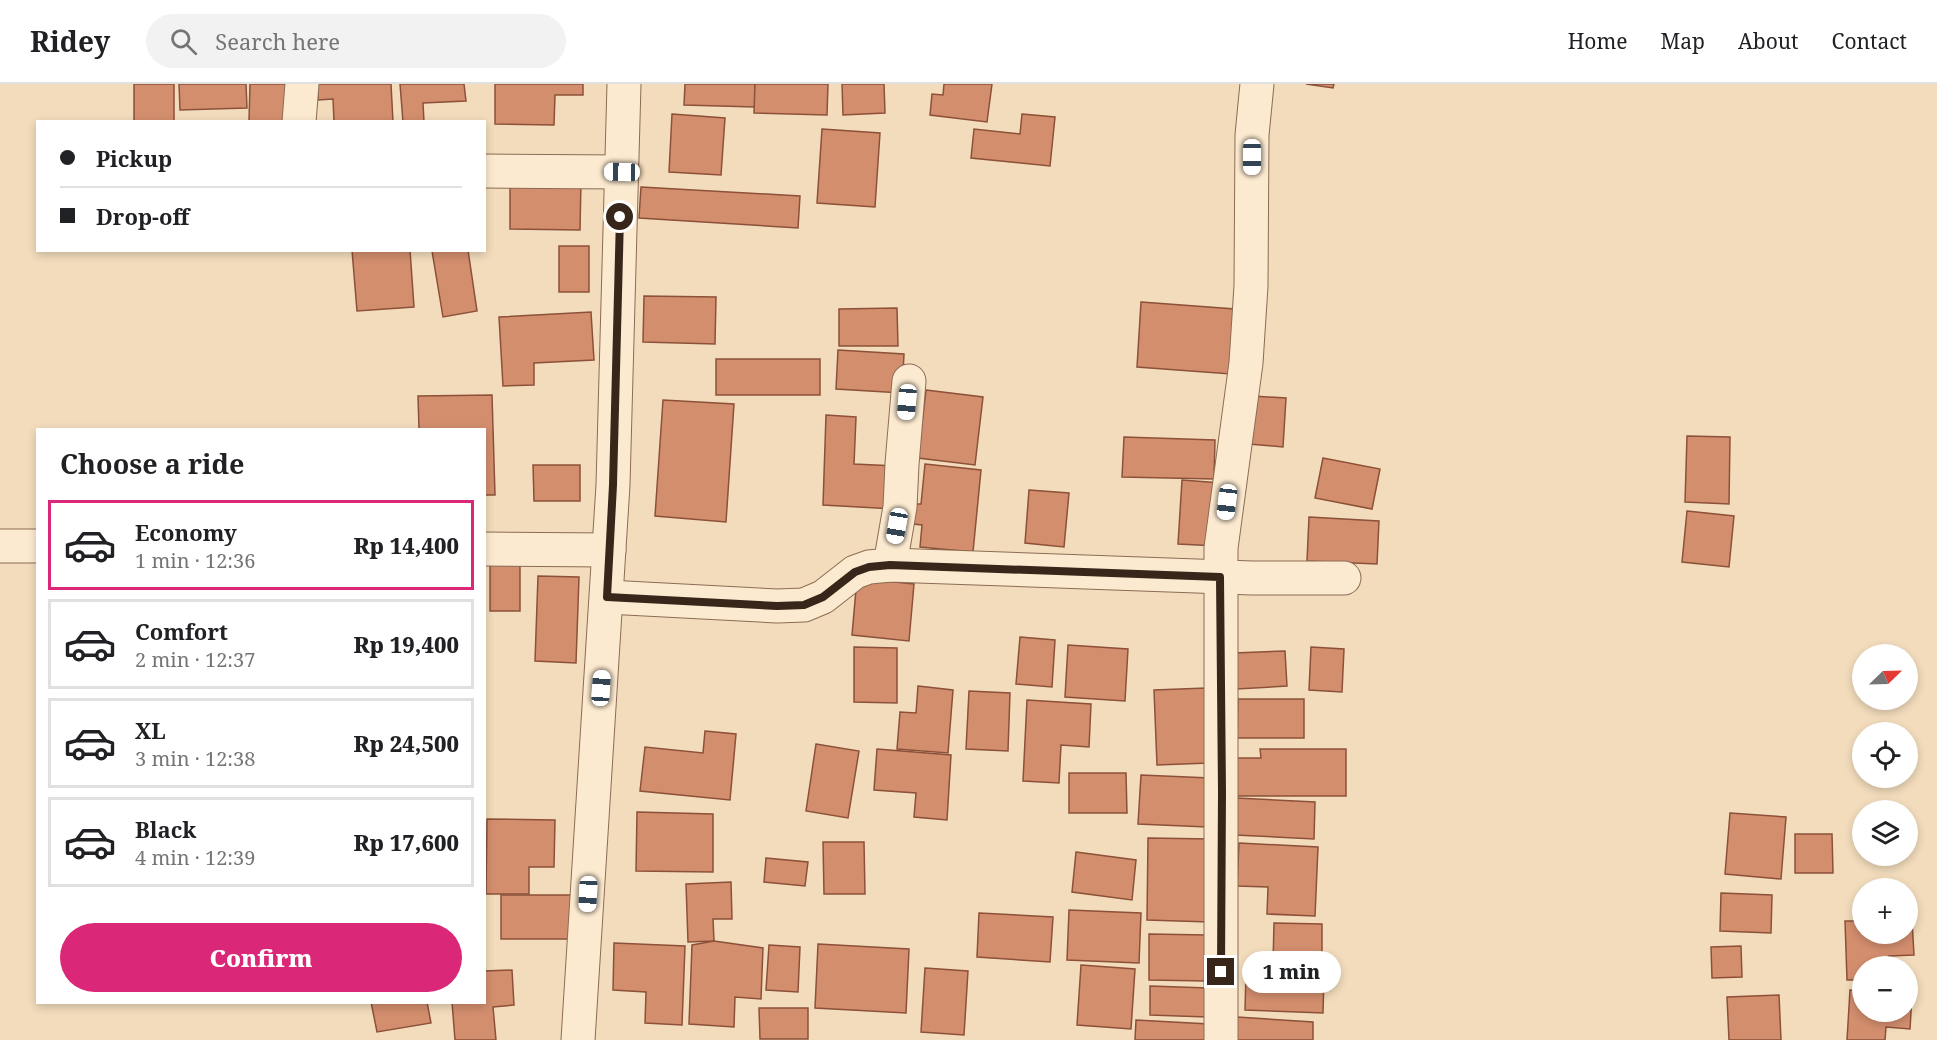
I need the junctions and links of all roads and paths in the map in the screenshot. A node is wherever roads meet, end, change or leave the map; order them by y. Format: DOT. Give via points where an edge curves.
graph roads {
  1 [pos="302,84"];
  2 [pos="624,84"];
  3 [pos="1257,84"];
  4 [pos="299,120"];
  5 [pos="486,171"];
  6 [pos="622,172"];
  7 [pos="909,381"];
  8 [pos="0,546"];
  9 [pos="36,546"];
  10 [pos="486,549"];
  11 [pos="609,550"];
  12 [pos="890,565"];
  13 [pos="1220,577"];
  14 [pos="1344,578"];
  15 [pos="607,597"];
  16 [pos="578,1040"];
  17 [pos="1221,1040"];
  1 -- 4 [label="street"];
  2 -- 6 [label="street"];
  3 -- 13 [label="street" via="1246,363"];
  5 -- 6 [label="street"];
  6 -- 11 [label="street"];
  7 -- 12 [label="street" via="900,507"];
  8 -- 9 [label="street"];
  10 -- 11 [label="street"];
  11 -- 15 [label="street"];
  12 -- 13 [label="street"];
  12 -- 15 [label="street" via="855,572 823,597 804,605"];
  13 -- 14 [label="street"];
  13 -- 17 [label="street"];
  15 -- 16 [label="street"];
}
